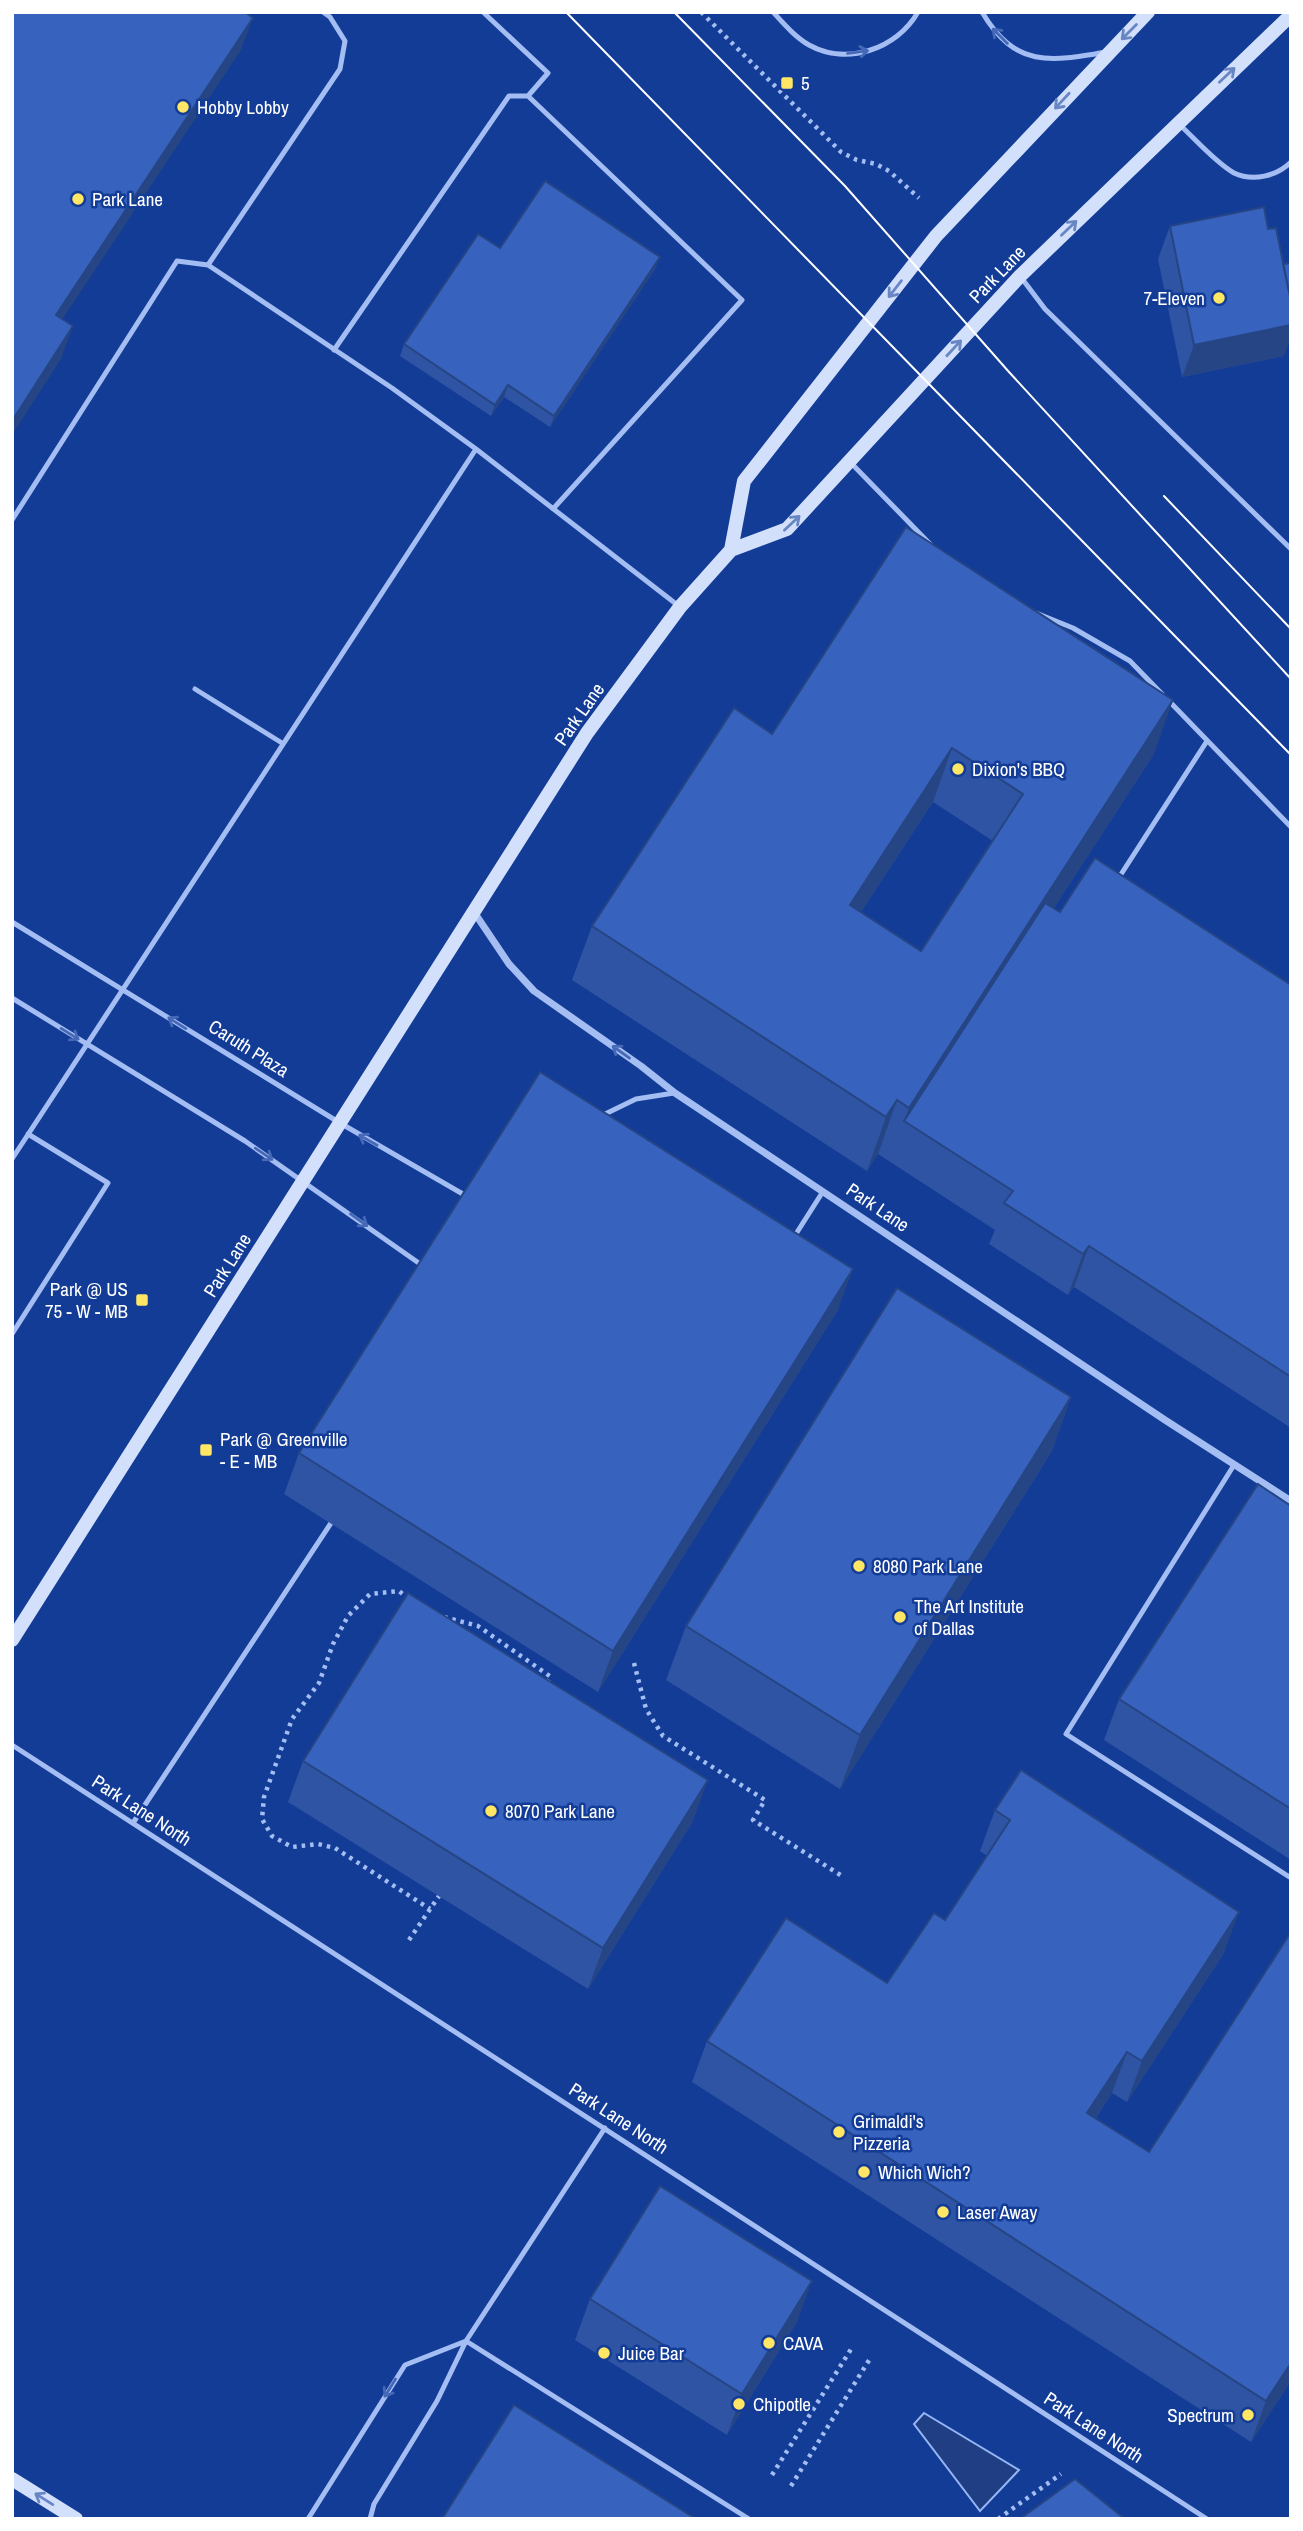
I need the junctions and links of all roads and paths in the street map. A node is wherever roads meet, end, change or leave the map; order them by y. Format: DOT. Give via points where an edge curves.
graph roads {
  1 [pos="323,12"];
  2 [pos="483,12"];
  3 [pos="701,12"];
  4 [pos="773,12"];
  5 [pos="918,12"];
  6 [pos="982,12"];
  7 [pos="1148,12"];
  8 [pos="1291,15"];
  9 [pos="1291,26"];
  10 [pos="1272,33"];
  11 [pos="1109,51"];
  12 [pos="528,96"];
  13 [pos="1177,122"];
  14 [pos="1291,162"];
  15 [pos="919,198"];
  16 [pos="208,265"];
  17 [pos="1020,276"];
  18 [pos="334,350"];
  19 [pos="476,449"];
  20 [pos="849,461"];
  21 [pos="553,509"];
  22 [pos="12,520"];
  23 [pos="935,549"];
  24 [pos="1291,549"];
  25 [pos="731,550"];
  26 [pos="680,607"];
  27 [pos="1033,611"];
  28 [pos="195,689"];
  29 [pos="1207,741"];
  30 [pos="282,743"];
  31 [pos="1291,827"];
  32 [pos="1112,888"];
  33 [pos="474,911"];
  34 [pos="12,922"];
  35 [pos="123,990"];
  36 [pos="12,998"];
  37 [pos="88,1044"];
  38 [pos="676,1093"];
  39 [pos="595,1118"];
  40 [pos="340,1123"];
  41 [pos="28,1134"];
  42 [pos="13,1156"];
  43 [pos="303,1180"];
  44 [pos="822,1193"];
  45 [pos="471,1198"];
  46 [pos="787,1248"];
  47 [pos="427,1268"];
  48 [pos="12,1334"];
  49 [pos="1234,1465"];
  50 [pos="1291,1501"];
  51 [pos="331,1524"];
  52 [pos="418,1606"];
  53 [pos="441,1616"];
  54 [pos="12,1640"];
  55 [pos="634,1663"];
  56 [pos="544,1689"];
  57 [pos="12,1745"];
  58 [pos="133,1823"];
  59 [pos="842,1876"];
  60 [pos="1291,1878"];
  61 [pos="439,1896"];
  62 [pos="430,1909"];
  63 [pos="409,1940"];
  64 [pos="605,2127"];
  65 [pos="466,2341"];
  66 [pos="853,2346"];
  67 [pos="871,2357"];
  68 [pos="772,2474"];
  69 [pos="1061,2474"];
  70 [pos="12,2479"];
  71 [pos="791,2486"];
  72 [pos="76,2519"];
  73 [pos="309,2519"];
  74 [pos="370,2519"];
  75 [pos="749,2519"];
  76 [pos="998,2519"];
  77 [pos="1207,2519"];
  1 -- 16 [label="lane" via="345,41 340,69"];
  2 -- 12 [label="lane" via="548,73"];
  3 -- 15 [label="path" via="841,152 876,164"];
  4 -- 5 [label="lane, one-way" via="811,46 849,54 887,44"];
  11 -- 6 [label="lane, one-way" via="1059,60 1039,58 1014,50 994,32"];
  7 -- 11 [label="main road, one-way"];
  8 -- 10 [label="main road, Park Lane"];
  9 -- 10 [label="main road"];
  13 -- 10 [label="main road, Park Lane, one-way"];
  11 -- 25 [label="main road, one-way" via="936,236 744,481"];
  12 -- 18 [label="lane" via="509,96"];
  12 -- 21 [label="lane" via="742,300"];
  13 -- 14 [label="lane" via="1235,173 1262,177"];
  17 -- 13 [label="main road, Park Lane, one-way"];
  16 -- 18 [label="lane"];
  16 -- 22 [label="lane" via="177,261"];
  20 -- 17 [label="main road, Park Lane, one-way"];
  17 -- 24 [label="lane" via="1045,309"];
  18 -- 19 [label="lane"];
  19 -- 21 [label="lane"];
  19 -- 30 [label="lane"];
  20 -- 23 [label="lane"];
  25 -- 20 [label="main road, Park Lane, one-way" via="788,530"];
  21 -- 26 [label="lane"];
  25 -- 26 [label="main road, Park Lane"];
  26 -- 33 [label="main road, Park Lane" via="587,733"];
  27 -- 29 [label="lane" via="1130,661"];
  28 -- 30 [label="lane"];
  29 -- 31 [label="lane"];
  29 -- 32 [label="lane"];
  30 -- 35 [label="lane"];
  38 -- 33 [label="street, Park Lane, one-way" via="534,991 509,964"];
  33 -- 40 [label="main road, Park Lane"];
  34 -- 35 [label="lane, Caruth Plaza"];
  35 -- 37 [label="lane"];
  40 -- 35 [label="lane, Caruth Plaza, one-way"];
  36 -- 37 [label="lane, one-way"];
  37 -- 41 [label="lane"];
  37 -- 43 [label="lane, one-way"];
  38 -- 39 [label="lane" via="636,1099"];
  38 -- 44 [label="street, Park Lane"];
  40 -- 43 [label="main road, Park Lane"];
  45 -- 40 [label="lane, Caruth Plaza, one-way"];
  41 -- 42 [label="lane"];
  41 -- 48 [label="lane" via="108,1183"];
  43 -- 47 [label="lane, one-way"];
  43 -- 54 [label="main road, Park Lane"];
  44 -- 46 [label="lane"];
  44 -- 49 [label="street, Park Lane"];
  49 -- 50 [label="street, Park Lane"];
  49 -- 60 [label="lane" via="1066,1734"];
  51 -- 58 [label="lane"];
  52 -- 62 [label="path" via="398,1591 369,1594 350,1612 319,1683 292,1719 264,1797 262,1819 272,1836 292,1847 318,1844 335,1848"];
  53 -- 56 [label="path" via="478,1626 551,1677"];
  55 -- 59 [label="path" via="646,1709 663,1736 765,1800 753,1819"];
  57 -- 58 [label="lane, Park Lane North"];
  58 -- 64 [label="lane, Park Lane North"];
  61 -- 62 [label="path"];
  62 -- 63 [label="path"];
  64 -- 65 [label="lane"];
  64 -- 77 [label="lane, Park Lane North"];
  65 -- 73 [label="lane, one-way" via="405,2365"];
  65 -- 74 [label="lane" via="437,2401 374,2504"];
  65 -- 75 [label="lane"];
  66 -- 68 [label="path"];
  67 -- 71 [label="path"];
  69 -- 76 [label="path"];
  72 -- 70 [label="main road, one-way"];
}
